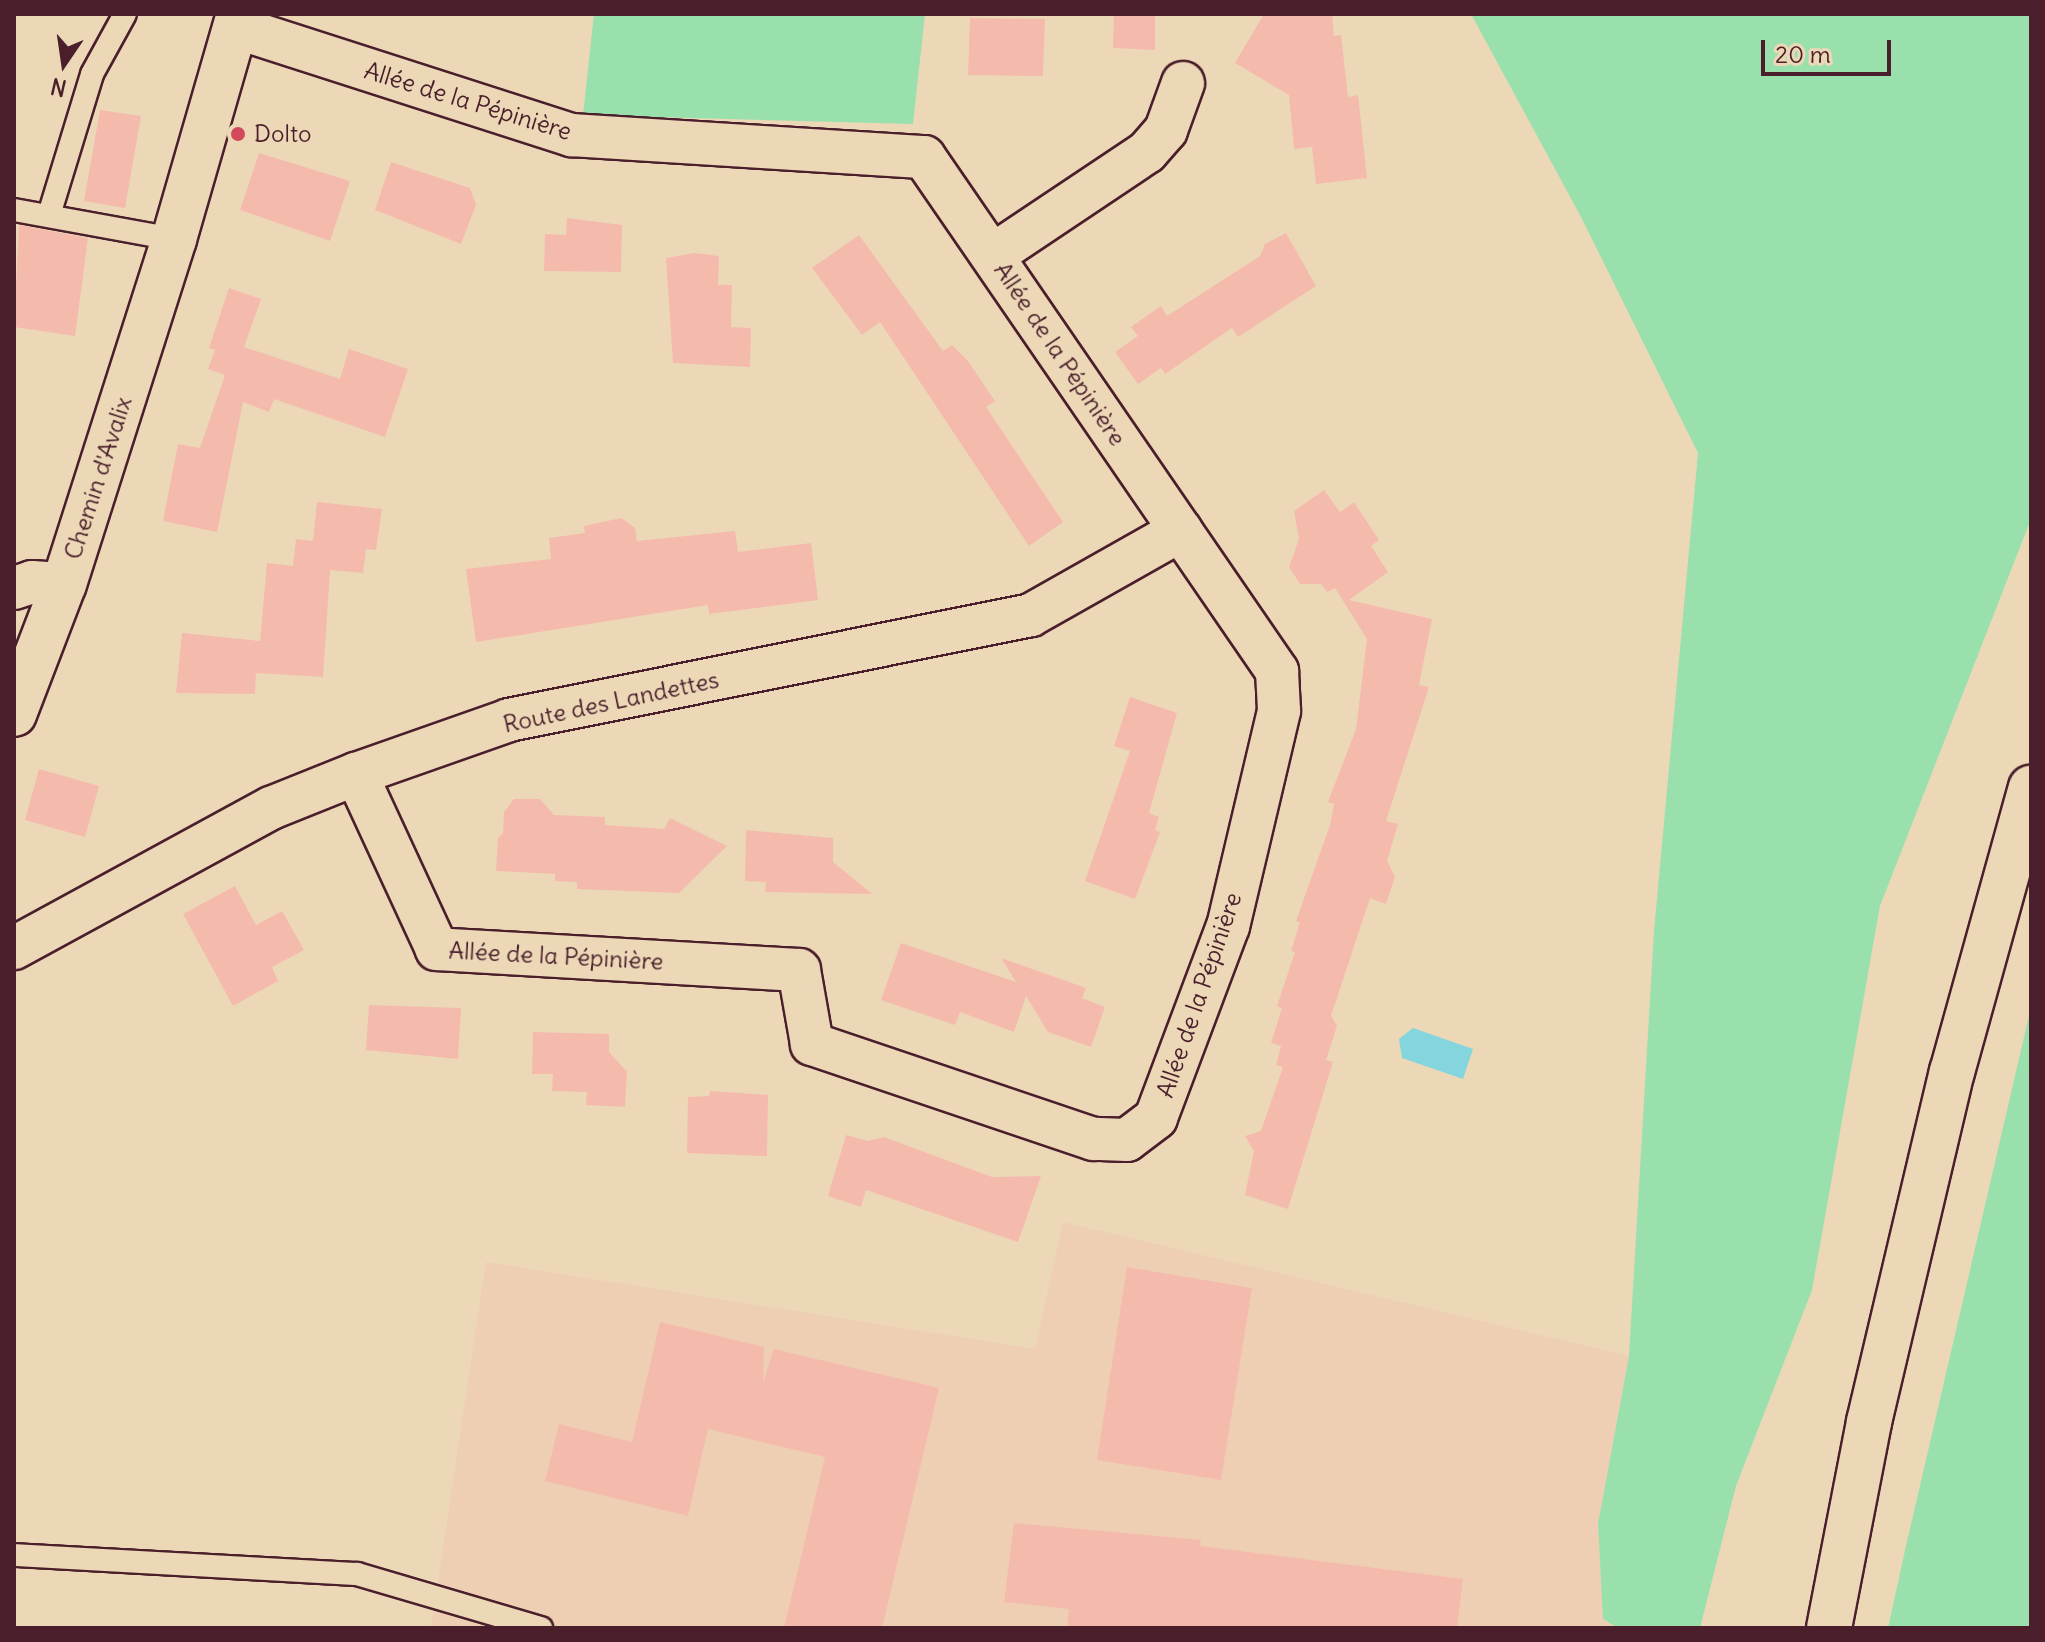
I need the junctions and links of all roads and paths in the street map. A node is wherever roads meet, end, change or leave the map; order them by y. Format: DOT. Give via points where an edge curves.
graph roads {
  1 [pos="125,14"];
  2 [pos="237,20"];
  3 [pos="1183,83"];
  4 [pos="14,210"];
  5 [pos="49,215"];
  6 [pos="174,239"];
  7 [pos="993,255"];
  8 [pos="1181,530"];
  9 [pos="64,584"];
  10 [pos="14,588"];
  11 [pos="14,714"];
  12 [pos="356,774"];
  13 [pos="2031,788"];
  14 [pos="14,948"];
  15 [pos="14,1555"];
  16 [pos="541,1628"];
  17 [pos="1829,1628"];
  1 -- 5 [label="lane" via="92,74"];
  2 -- 6 [label="main road, Chemin d'Avalix"];
  2 -- 7 [label="street, Allée de la Pépinière" via="572,135 924,157"];
  3 -- 7 [label="street, Allée de la Pépinière" via="1166,130 1147,152"];
  4 -- 5 [label="lane"];
  5 -- 6 [label="lane"];
  6 -- 9 [label="main road, Chemin d'Avalix"];
  7 -- 8 [label="street, Allée de la Pépinière"];
  8 -- 12 [label="street, Route des Landettes" via="1031,615 509,720"];
  8 -- 12 [label="street, Allée de la Pépinière" via="1277,671 1279,711 1228,926 1156,1118 1127,1140 1093,1139 812,1044 799,970 437,949"];
  9 -- 10 [label="street" via="32,582"];
  9 -- 11 [label="main road, Chemin d'Avalix"];
  12 -- 14 [label="street, Route des Landettes" via="271,808"];
  13 -- 17 [label="main road" via="1952,1072 1869,1422"];
  15 -- 16 [label="lane" via="357,1574"];
}
